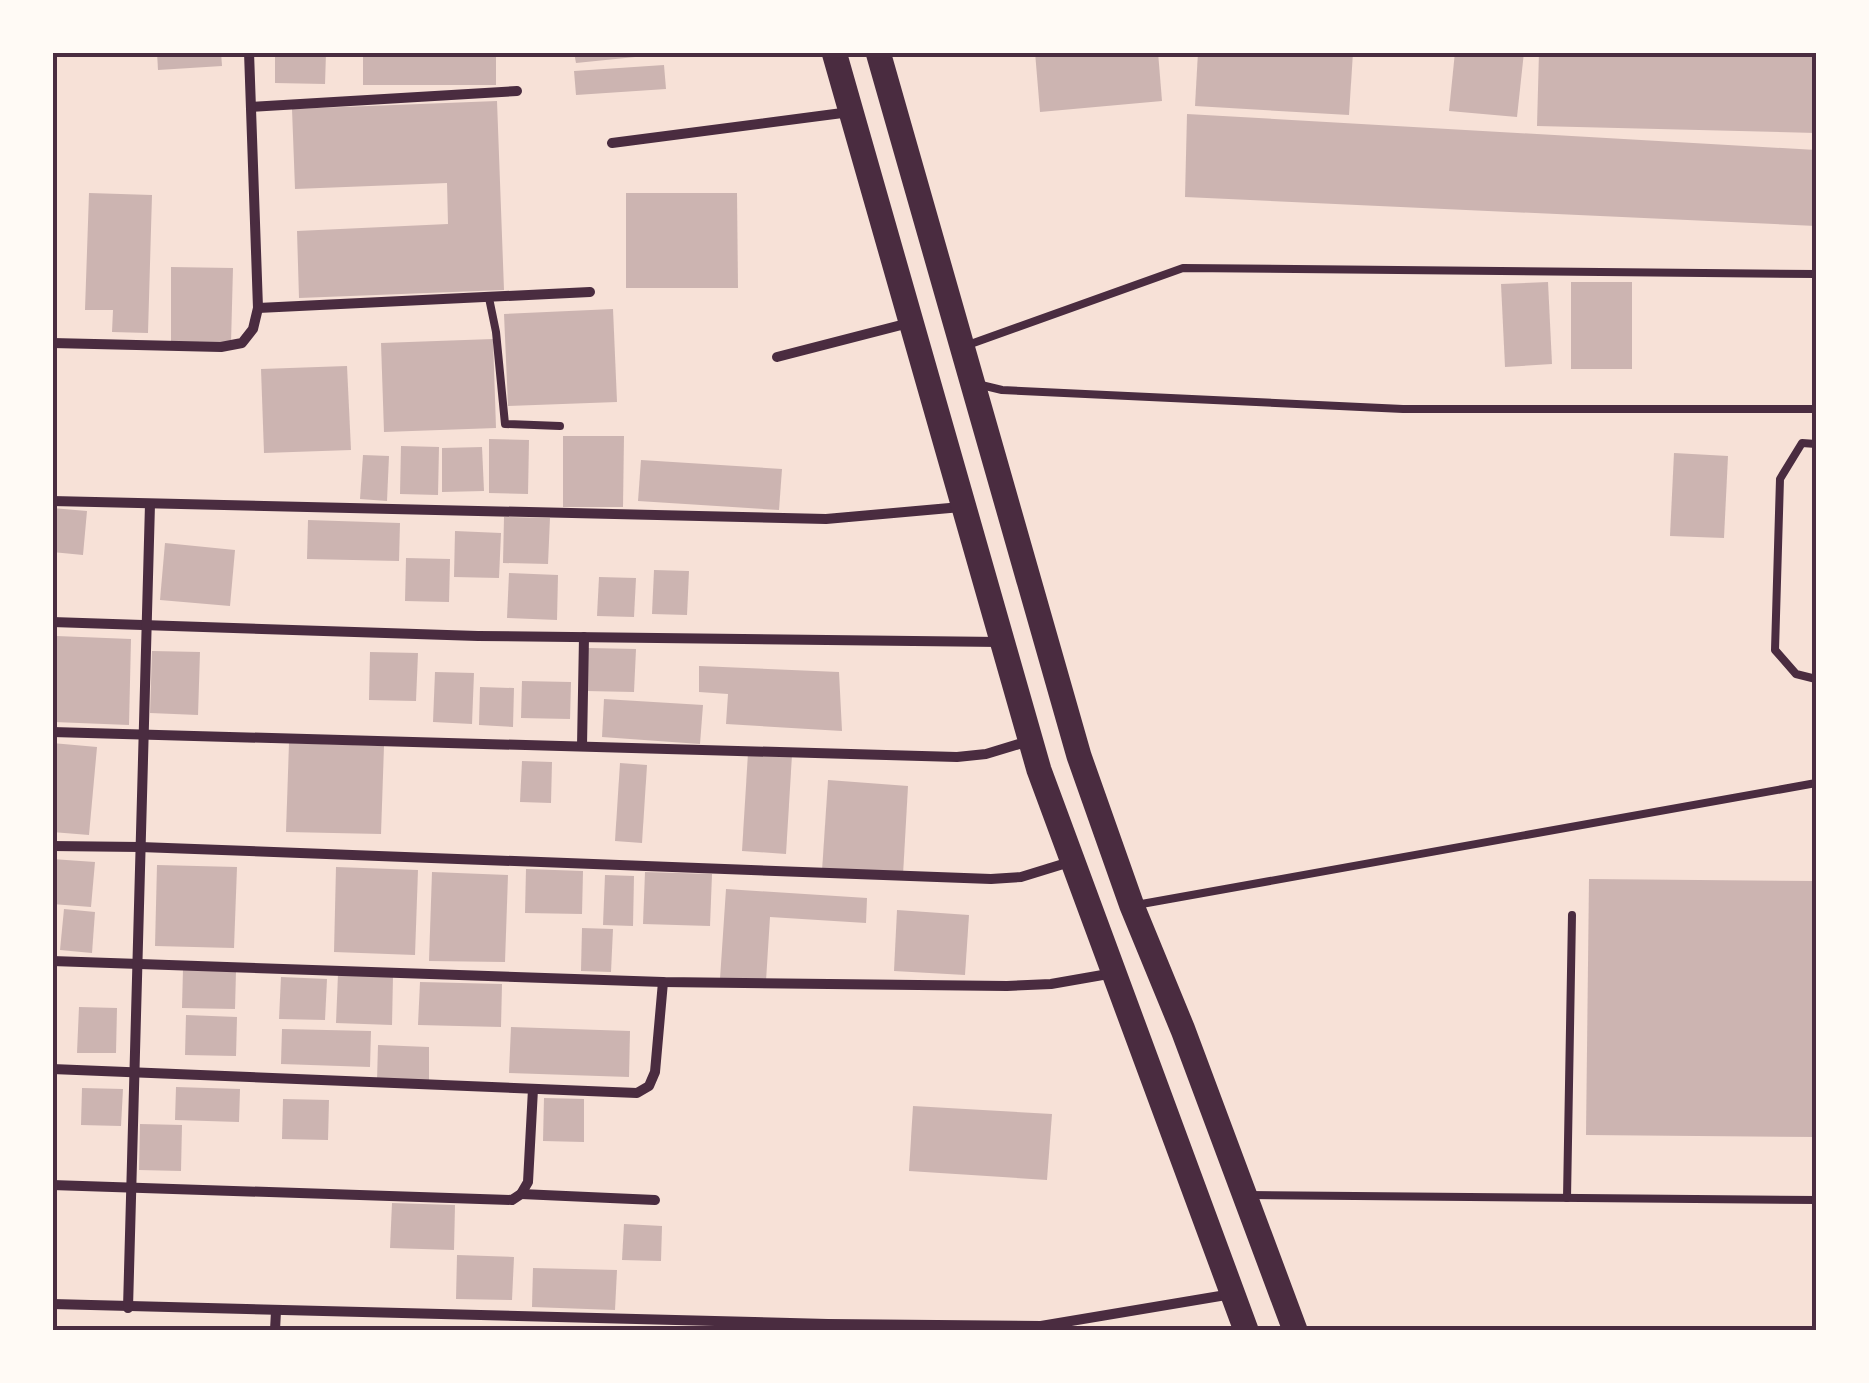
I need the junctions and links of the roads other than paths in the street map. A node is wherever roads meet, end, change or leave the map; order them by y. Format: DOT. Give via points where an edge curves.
graph roads {
  1 [pos="248,52"];
  2 [pos="834,52"];
  3 [pos="878,52"];
  4 [pos="518,90"];
  5 [pos="251,107"];
  6 [pos="851,112"];
  7 [pos="612,143"];
  8 [pos="1816,274"];
  9 [pos="590,292"];
  10 [pos="489,298"];
  11 [pos="258,308"];
  12 [pos="910,323"];
  13 [pos="52,344"];
  14 [pos="961,347"];
  15 [pos="777,357"];
  16 [pos="973,382"];
  17 [pos="1816,409"];
  18 [pos="560,426"];
  19 [pos="1816,444"];
  20 [pos="52,501"];
  21 [pos="150,504"];
  22 [pos="962,507"];
  23 [pos="52,622"];
  24 [pos="146,627"];
  25 [pos="584,637"];
  26 [pos="1001,642"];
  27 [pos="1816,679"];
  28 [pos="52,732"];
  29 [pos="143,734"];
  30 [pos="1030,740"];
  31 [pos="582,746"];
  32 [pos="1816,783"];
  33 [pos="52,846"];
  34 [pos="140,847"];
  35 [pos="1072,862"];
  36 [pos="1132,906"];
  37 [pos="1572,915"];
  38 [pos="52,961"];
  39 [pos="137,964"];
  40 [pos="1114,973"];
  41 [pos="663,982"];
  42 [pos="1182,1030"];
  43 [pos="1140,1045"];
  44 [pos="52,1069"];
  45 [pos="134,1072"];
  46 [pos="533,1089"];
  47 [pos="52,1184"];
  48 [pos="131,1186"];
  49 [pos="521,1194"];
  50 [pos="1244,1195"];
  51 [pos="1566,1198"];
  52 [pos="655,1200"];
  53 [pos="1816,1200"];
  54 [pos="1232,1294"];
  55 [pos="52,1304"];
  56 [pos="128,1308"];
  57 [pos="276,1311"];
  58 [pos="275,1330"];
  59 [pos="1246,1330"];
  60 [pos="1295,1330"];
  1 -- 5 [label="street"];
  2 -- 6 [label="highway"];
  3 -- 14 [label="highway"];
  4 -- 5 [label="street"];
  5 -- 11 [label="street"];
  6 -- 7 [label="street"];
  6 -- 12 [label="highway"];
  8 -- 14 [label="lane" via="1184,268"];
  9 -- 10 [label="street"];
  10 -- 11 [label="street"];
  10 -- 18 [label="lane" via="505,424"];
  11 -- 13 [label="street" via="242,343 221,347"];
  12 -- 15 [label="street"];
  12 -- 22 [label="highway"];
  14 -- 16 [label="highway"];
  16 -- 17 [label="lane" via="1002,390 1403,409"];
  16 -- 36 [label="highway" via="1080,756"];
  19 -- 27 [label="lane" via="1802,443 1780,479 1775,650 1796,674"];
  20 -- 21 [label="street"];
  21 -- 22 [label="street" via="826,519"];
  21 -- 24 [label="street"];
  22 -- 26 [label="highway"];
  23 -- 24 [label="street"];
  24 -- 25 [label="street"];
  24 -- 29 [label="street"];
  25 -- 26 [label="street"];
  25 -- 31 [label="street"];
  26 -- 30 [label="highway"];
  28 -- 29 [label="street"];
  29 -- 31 [label="street"];
  29 -- 34 [label="street"];
  30 -- 31 [label="street" via="957,758"];
  30 -- 35 [label="highway"];
  32 -- 36 [label="lane"];
  33 -- 34 [label="street"];
  34 -- 35 [label="street" via="990,880"];
  34 -- 39 [label="street"];
  35 -- 40 [label="highway"];
  36 -- 42 [label="highway"];
  37 -- 51 [label="lane"];
  38 -- 39 [label="street"];
  39 -- 41 [label="street"];
  39 -- 45 [label="street"];
  40 -- 41 [label="street" via="1006,986"];
  40 -- 43 [label="highway"];
  41 -- 46 [label="street" via="649,1086 637,1093"];
  42 -- 43 [label="highway"];
  42 -- 50 [label="highway"];
  43 -- 54 [label="highway"];
  44 -- 45 [label="street"];
  45 -- 46 [label="street"];
  45 -- 48 [label="street"];
  46 -- 49 [label="street" via="528,1182"];
  47 -- 48 [label="street"];
  48 -- 49 [label="street" via="496,1202"];
  48 -- 56 [label="street"];
  49 -- 52 [label="street"];
  50 -- 51 [label="lane"];
  50 -- 60 [label="highway"];
  51 -- 53 [label="lane"];
  54 -- 57 [label="street" via="1042,1326"];
  54 -- 59 [label="highway"];
  55 -- 56 [label="street"];
  56 -- 57 [label="street"];
  57 -- 58 [label="street"];
}
